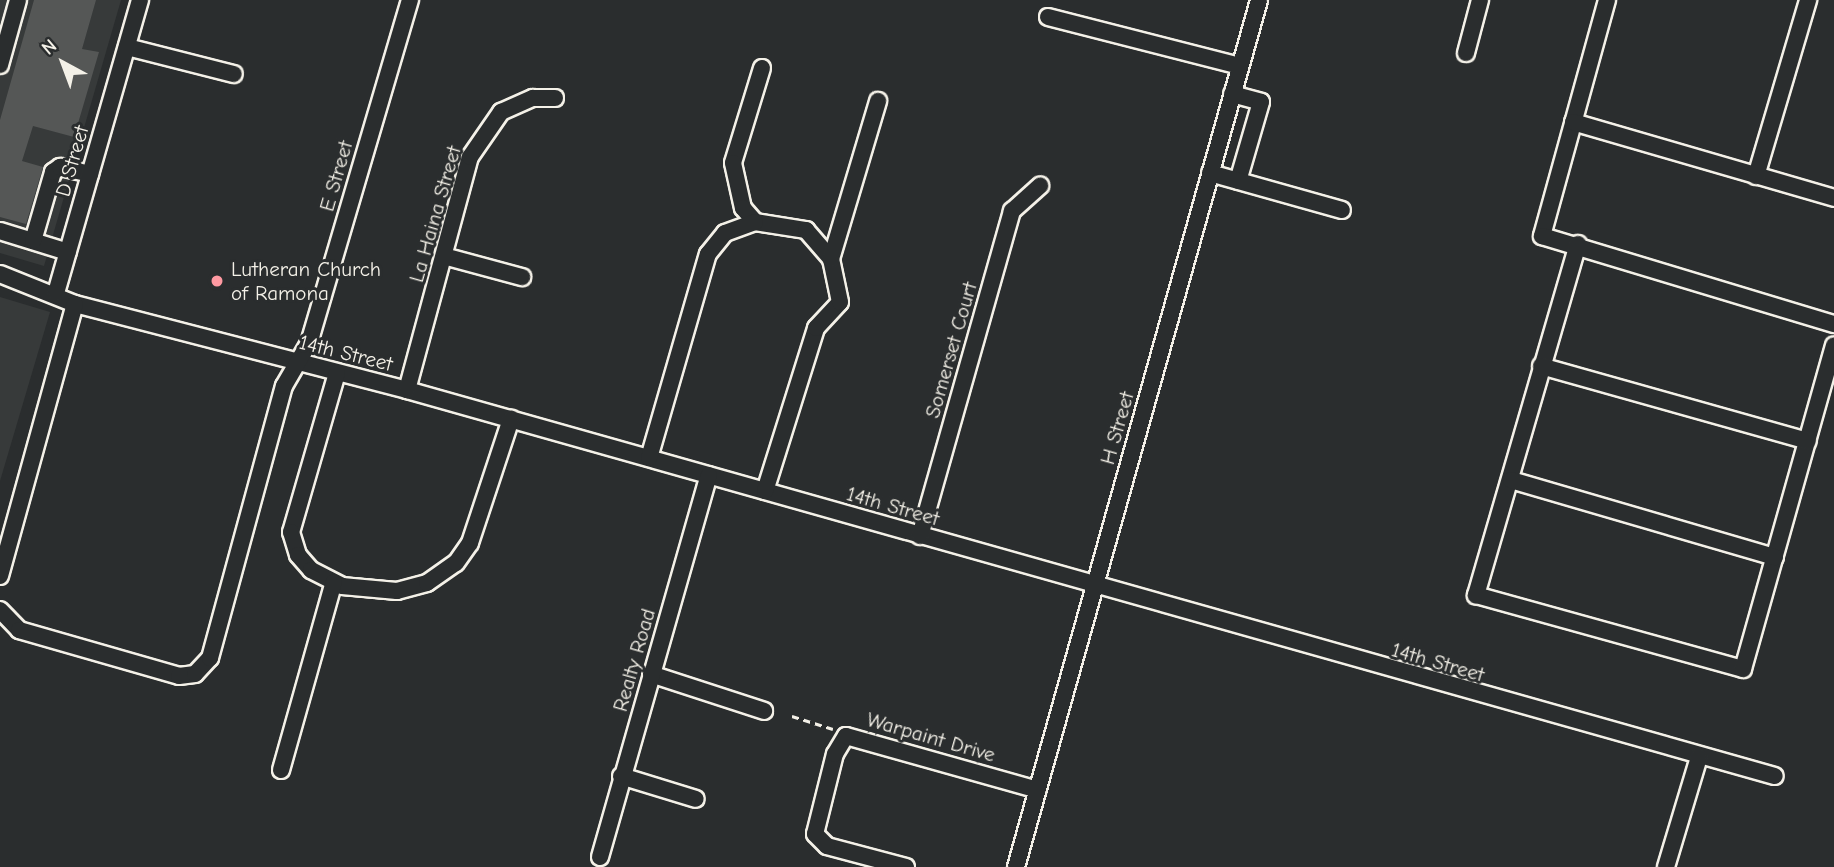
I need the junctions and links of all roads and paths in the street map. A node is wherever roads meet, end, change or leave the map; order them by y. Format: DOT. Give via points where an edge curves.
graph roads {
  1 [pos="18,0"];
  2 [pos="140,0"];
  3 [pos="410,0"];
  4 [pos="1259,0"];
  5 [pos="1480,0"];
  6 [pos="1607,0"];
  7 [pos="1808,0"];
  8 [pos="1048,17"];
  9 [pos="127,47"];
  10 [pos="1466,52"];
  11 [pos="0,65"];
  12 [pos="1240,65"];
  13 [pos="762,68"];
  14 [pos="234,74"];
  15 [pos="1232,94"];
  16 [pos="555,98"];
  17 [pos="878,101"];
  18 [pos="1573,122"];
  19 [pos="1210,173"];
  20 [pos="90,174"];
  21 [pos="1756,176"];
  22 [pos="1238,181"];
  23 [pos="1040,186"];
  24 [pos="1834,198"];
  25 [pos="1342,210"];
  26 [pos="755,222"];
  27 [pos="0,231"];
  28 [pos="33,241"];
  29 [pos="1578,244"];
  30 [pos="68,252"];
  31 [pos="444,256"];
  32 [pos="831,259"];
  33 [pos="0,274"];
  34 [pos="522,277"];
  35 [pos="56,293"];
  36 [pos="75,304"];
  37 [pos="1834,324"];
  38 [pos="1834,346"];
  39 [pos="299,363"];
  40 [pos="1541,366"];
  41 [pos="337,373"];
  42 [pos="407,390"];
  43 [pos="511,419"];
  44 [pos="1808,441"];
  45 [pos="649,458"];
  46 [pos="709,475"];
  47 [pos="1511,480"];
  48 [pos="765,491"];
  49 [pos="920,536"];
  50 [pos="1775,557"];
  51 [pos="0,576"];
  52 [pos="334,582"];
  53 [pos="1094,587"];
  54 [pos="0,610"];
  55 [pos="651,674"];
  56 [pos="764,711"];
  57 [pos="792,716"];
  58 [pos="846,736"];
  59 [pos="1699,757"];
  60 [pos="281,770"];
  61 [pos="621,776"];
  62 [pos="1775,776"];
  63 [pos="1038,790"];
  64 [pos="696,799"];
  65 [pos="600,857"];
  66 [pos="906,867"];
  67 [pos="1016,867"];
  68 [pos="1666,867"];
  1 -- 11 [label="street"];
  2 -- 9 [label="street, D Street"];
  3 -- 39 [label="street, E Street"];
  4 -- 12 [label="street, H Street"];
  5 -- 10 [label="street"];
  6 -- 18 [label="street"];
  7 -- 21 [label="street"];
  8 -- 12 [label="street"];
  9 -- 14 [label="street"];
  9 -- 20 [label="street, D Street"];
  12 -- 15 [label="street, H Street"];
  13 -- 26 [label="street" via="733,163 743,208"];
  15 -- 19 [label="street, H Street"];
  15 -- 22 [label="street" via="1261,102"];
  16 -- 31 [label="street, La Haina Street" via="533,98 501,112 486,128 470,157"];
  17 -- 32 [label="street"];
  18 -- 21 [label="street"];
  18 -- 29 [label="street" via="1542,236"];
  19 -- 22 [label="street"];
  19 -- 53 [label="street, H Street"];
  20 -- 28 [label="street" via="60,167 53,172"];
  20 -- 30 [label="street, D Street"];
  21 -- 24 [label="street"];
  22 -- 25 [label="street"];
  23 -- 49 [label="street, Somerset Court" via="1012,211"];
  26 -- 32 [label="street" via="806,230"];
  26 -- 45 [label="street" via="725,233 708,254"];
  27 -- 28 [label="street"];
  28 -- 30 [label="street"];
  29 -- 37 [label="street"];
  29 -- 40 [label="street"];
  30 -- 35 [label="street, D Street"];
  31 -- 34 [label="street"];
  31 -- 42 [label="street, La Haina Street"];
  32 -- 48 [label="street" via="840,302 816,328"];
  33 -- 35 [label="street, 14th Street"];
  35 -- 36 [label="street, 14th Street"];
  36 -- 39 [label="street, 14th Street"];
  36 -- 51 [label="street"];
  38 -- 44 [label="street"];
  39 -- 41 [label="street, 14th Street"];
  39 -- 54 [label="street, E Street" via="284,386 210,658 195,674 179,676 19,630"];
  40 -- 44 [label="street"];
  40 -- 47 [label="street"];
  41 -- 42 [label="street, 14th Street"];
  41 -- 52 [label="street" via="291,532 298,555"];
  42 -- 43 [label="street, 14th Street"];
  43 -- 45 [label="street, 14th Street"];
  43 -- 52 [label="street" via="470,543 456,563 427,583 397,591"];
  44 -- 50 [label="street"];
  45 -- 46 [label="street, 14th Street"];
  46 -- 48 [label="street, 14th Street"];
  46 -- 55 [label="street, Realty Road"];
  47 -- 50 [label="street"];
  47 -- 50 [label="street" via="1476,595 1743,669"];
  48 -- 49 [label="street, 14th Street"];
  49 -- 53 [label="street, 14th Street"];
  52 -- 60 [label="street"];
  53 -- 59 [label="street, 14th Street"];
  53 -- 63 [label="street, H Street"];
  55 -- 56 [label="street"];
  55 -- 61 [label="street, Realty Road"];
  57 -- 58 [label="path"];
  58 -- 63 [label="street, Warpaint Drive"];
  58 -- 66 [label="street, Warpaint Drive" via="835,754 815,834 827,846"];
  59 -- 62 [label="street, 14th Street"];
  59 -- 68 [label="street"];
  61 -- 64 [label="street"];
  61 -- 65 [label="street, Realty Road"];
  63 -- 67 [label="street, H Street"];
}
